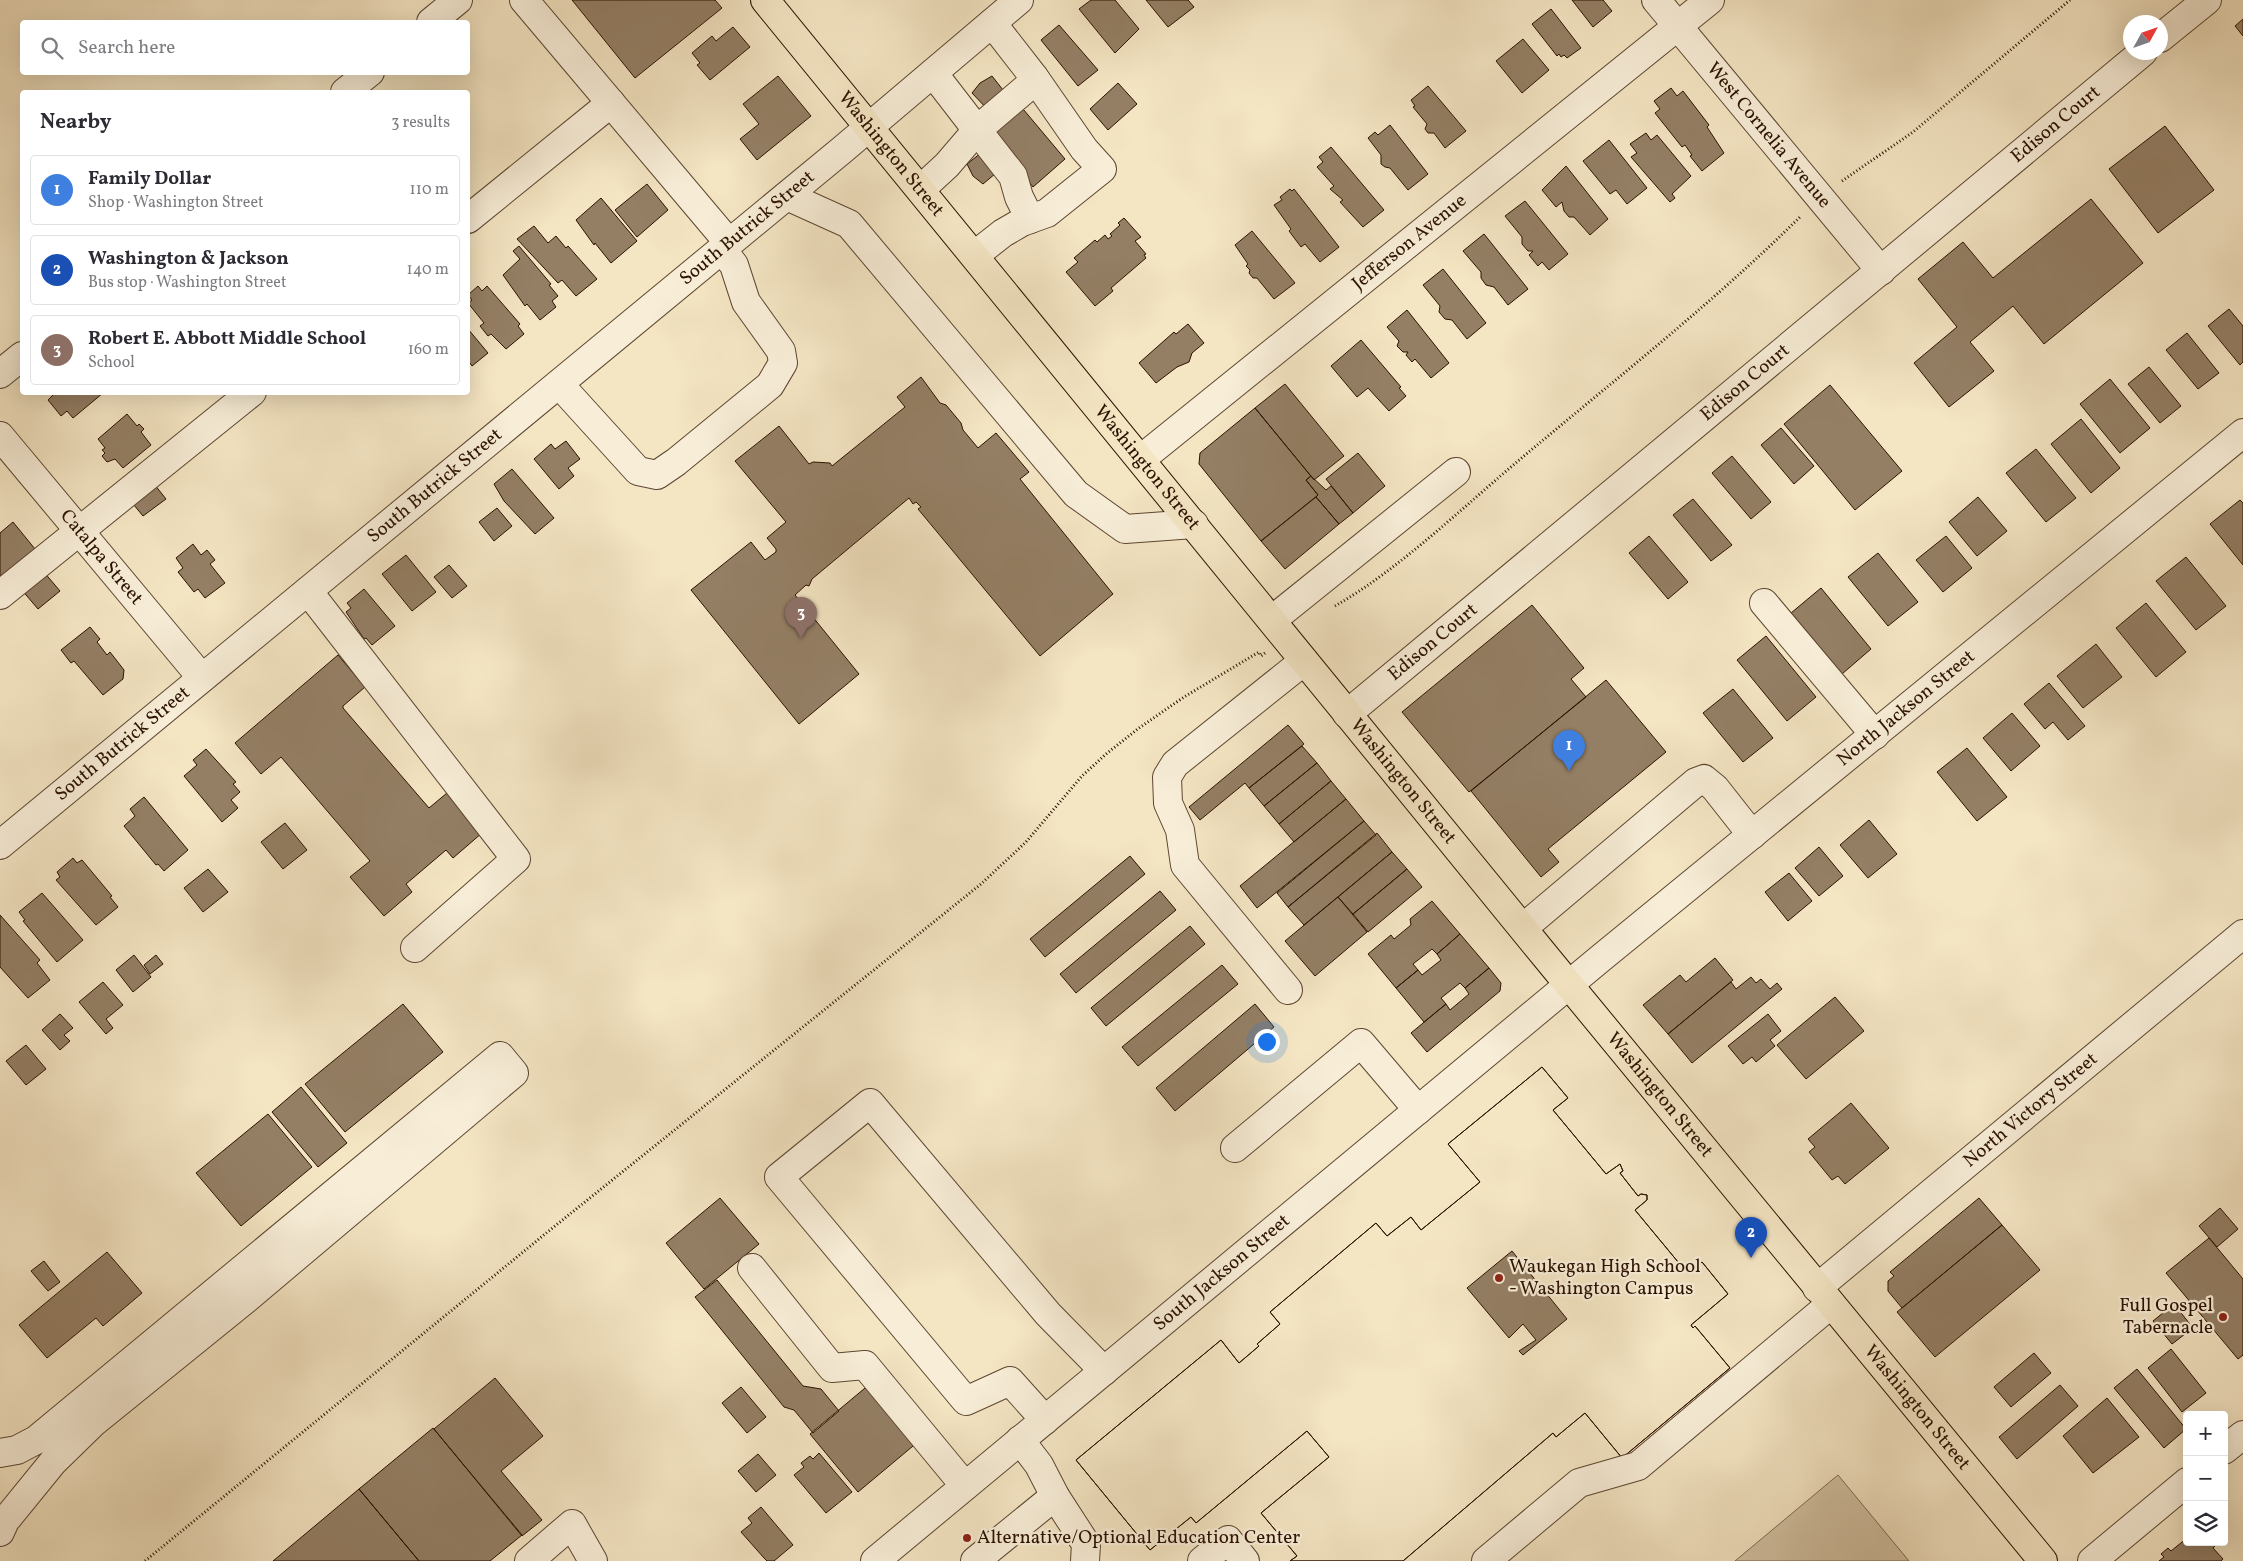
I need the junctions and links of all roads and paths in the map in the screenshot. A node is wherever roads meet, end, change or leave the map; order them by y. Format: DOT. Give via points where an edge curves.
graph roads {
  1 [pos="458,0"];
  2 [pos="524,0"];
  3 [pos="765,0"];
  4 [pos="1656,0"];
  5 [pos="1710,0"];
  6 [pos="2070,0"];
  7 [pos="2207,0"];
  8 [pos="1006,8"];
  9 [pos="433,20"];
  10 [pos="1678,26"];
  11 [pos="2168,32"];
  12 [pos="2134,60"];
  13 [pos="933,73"];
  14 [pos="366,75"];
  15 [pos="1034,77"];
  16 [pos="348,90"];
  17 [pos="611,103"];
  18 [pos="870,127"];
  19 [pos="977,130"];
  20 [pos="1841,182"];
  21 [pos="921,189"];
  22 [pos="787,196"];
  23 [pos="1808,210"];
  24 [pos="470,217"];
  25 [pos="1030,219"];
  26 [pos="726,246"];
  27 [pos="975,255"];
  28 [pos="1881,270"];
  29 [pos="20,358"];
  30 [pos="0,374"];
  31 [pos="558,384"];
  32 [pos="248,395"];
  33 [pos="2243,433"];
  34 [pos="0,436"];
  35 [pos="1141,459"];
  36 [pos="1456,472"];
  37 [pos="1194,524"];
  38 [pos="79,531"];
  39 [pos="308,591"];
  40 [pos="0,595"];
  41 [pos="1764,603"];
  42 [pos="1327,611"];
  43 [pos="1272,620"];
  44 [pos="1262,656"];
  45 [pos="1304,661"];
  46 [pos="202,678"];
  47 [pos="1347,714"];
  48 [pos="1875,735"];
  49 [pos="1752,835"];
  50 [pos="0,845"];
  51 [pos="1523,928"];
  52 [pos="2243,934"];
  53 [pos="415,948"];
  54 [pos="1569,985"];
  55 [pos="1288,990"];
  56 [pos="1418,1110"];
  57 [pos="1235,1148"];
  58 [pos="752,1268"];
  59 [pos="1824,1296"];
  60 [pos="1104,1371"];
  61 [pos="1045,1420"];
  62 [pos="2243,1434"];
  63 [pos="1020,1440"];
  64 [pos="2228,1447"];
  65 [pos="0,1453"];
  66 [pos="2183,1485"];
  67 [pos="965,1486"];
  68 [pos="1055,1496"];
  69 [pos="0,1532"];
  70 [pos="1079,1555"];
  71 [pos="145,1561"];
  72 [pos="529,1561"];
  73 [pos="593,1561"];
  74 [pos="874,1561"];
  75 [pos="975,1561"];
  76 [pos="1202,1561"];
  77 [pos="1245,1561"];
  78 [pos="1486,1561"];
  79 [pos="2043,1561"];
  80 [pos="2092,1561"];
  1 -- 9 [label="street"];
  2 -- 17 [label="street"];
  3 -- 18 [label="main road, Washington Street"];
  4 -- 10 [label="street, West Cornelia Avenue"];
  5 -- 10 [label="street, Jefferson Avenue"];
  6 -- 20 [label="path" via="1913,132"];
  7 -- 11 [label="street"];
  8 -- 13 [label="street, South Butrick Street"];
  8 -- 15 [label="street"];
  10 -- 28 [label="street, West Cornelia Avenue"];
  10 -- 35 [label="street, Jefferson Avenue"];
  12 -- 28 [label="street, Edison Court"];
  13 -- 18 [label="street, South Butrick Street"];
  13 -- 19 [label="street"];
  14 -- 16 [label="street"];
  15 -- 19 [label="street" via="1030,85"];
  15 -- 25 [label="street" via="1102,169 1046,213"];
  17 -- 24 [label="street"];
  17 -- 26 [label="street"];
  18 -- 21 [label="main road, Washington Street"];
  18 -- 22 [label="street, South Butrick Street"];
  19 -- 21 [label="street"];
  19 -- 25 [label="street" via="1013,176"];
  21 -- 27 [label="main road, Washington Street"];
  22 -- 26 [label="street, South Butrick Street"];
  22 -- 37 [label="street" via="849,224 1076,494 1125,529"];
  23 -- 42 [label="path" via="1753,264 1421,542 1352,596"];
  25 -- 27 [label="street" via="1003,233"];
  26 -- 31 [label="street, South Butrick Street"];
  26 -- 31 [label="street" via="746,302 781,350 783,363 770,385 657,475 638,471"];
  27 -- 35 [label="main road, Washington Street"];
  28 -- 47 [label="street, Edison Court"];
  29 -- 30 [label="street"];
  31 -- 39 [label="street, South Butrick Street"];
  32 -- 38 [label="street"];
  33 -- 48 [label="street, North Jackson Street"];
  34 -- 38 [label="street, Catalpa Street"];
  35 -- 37 [label="main road, Washington Street"];
  36 -- 43 [label="street"];
  37 -- 43 [label="main road, Washington Street"];
  38 -- 40 [label="street"];
  38 -- 46 [label="street, Catalpa Street"];
  39 -- 46 [label="street, South Butrick Street"];
  39 -- 53 [label="street" via="516,859"];
  41 -- 48 [label="street"];
  43 -- 45 [label="main road, Washington Street"];
  44 -- 71 [label="path" via="1259,652 1255,654 1139,728 1082,776 1026,842 982,884 550,1230"];
  45 -- 47 [label="main road, Washington Street"];
  45 -- 55 [label="street" via="1175,764 1167,778 1168,803 1180,830 1185,865"];
  46 -- 50 [label="street, South Butrick Street"];
  47 -- 51 [label="main road, Washington Street"];
  48 -- 49 [label="street, North Jackson Street"];
  49 -- 51 [label="street" via="1715,788 1704,779 1696,782"];
  49 -- 54 [label="street, North Jackson Street"];
  51 -- 54 [label="main road, Washington Street"];
  52 -- 59 [label="street, North Victory Street"];
  54 -- 56 [label="street, South Jackson Street"];
  54 -- 59 [label="main road, Washington Street"];
  56 -- 57 [label="street" via="1362,1043"];
  56 -- 60 [label="street, South Jackson Street"];
  58 -- 67 [label="street" via="832,1368 865,1366"];
  59 -- 78 [label="street, North Victory Street" via="1638,1466 1580,1483"];
  59 -- 79 [label="main road, Washington Street"];
  60 -- 61 [label="street, South Jackson Street"];
  60 -- 61 [label="street" via="1048,1314 870,1103 779,1177 966,1401 1010,1381"];
  61 -- 63 [label="street, South Jackson Street"];
  62 -- 64 [label="street"];
  63 -- 67 [label="street, South Jackson Street"];
  63 -- 68 [label="street" via="1039,1465"];
  65 -- 69 [label="street" via="17,1450 36,1440 500,1056 514,1073 246,1299 94,1422 53,1462"];
  66 -- 80 [label="street"];
  67 -- 74 [label="street, South Jackson Street"];
  68 -- 70 [label="street"];
  68 -- 75 [label="street"];
  72 -- 73 [label="street" via="572,1524"];
  76 -- 77 [label="street" via="1228,1540"];
}
